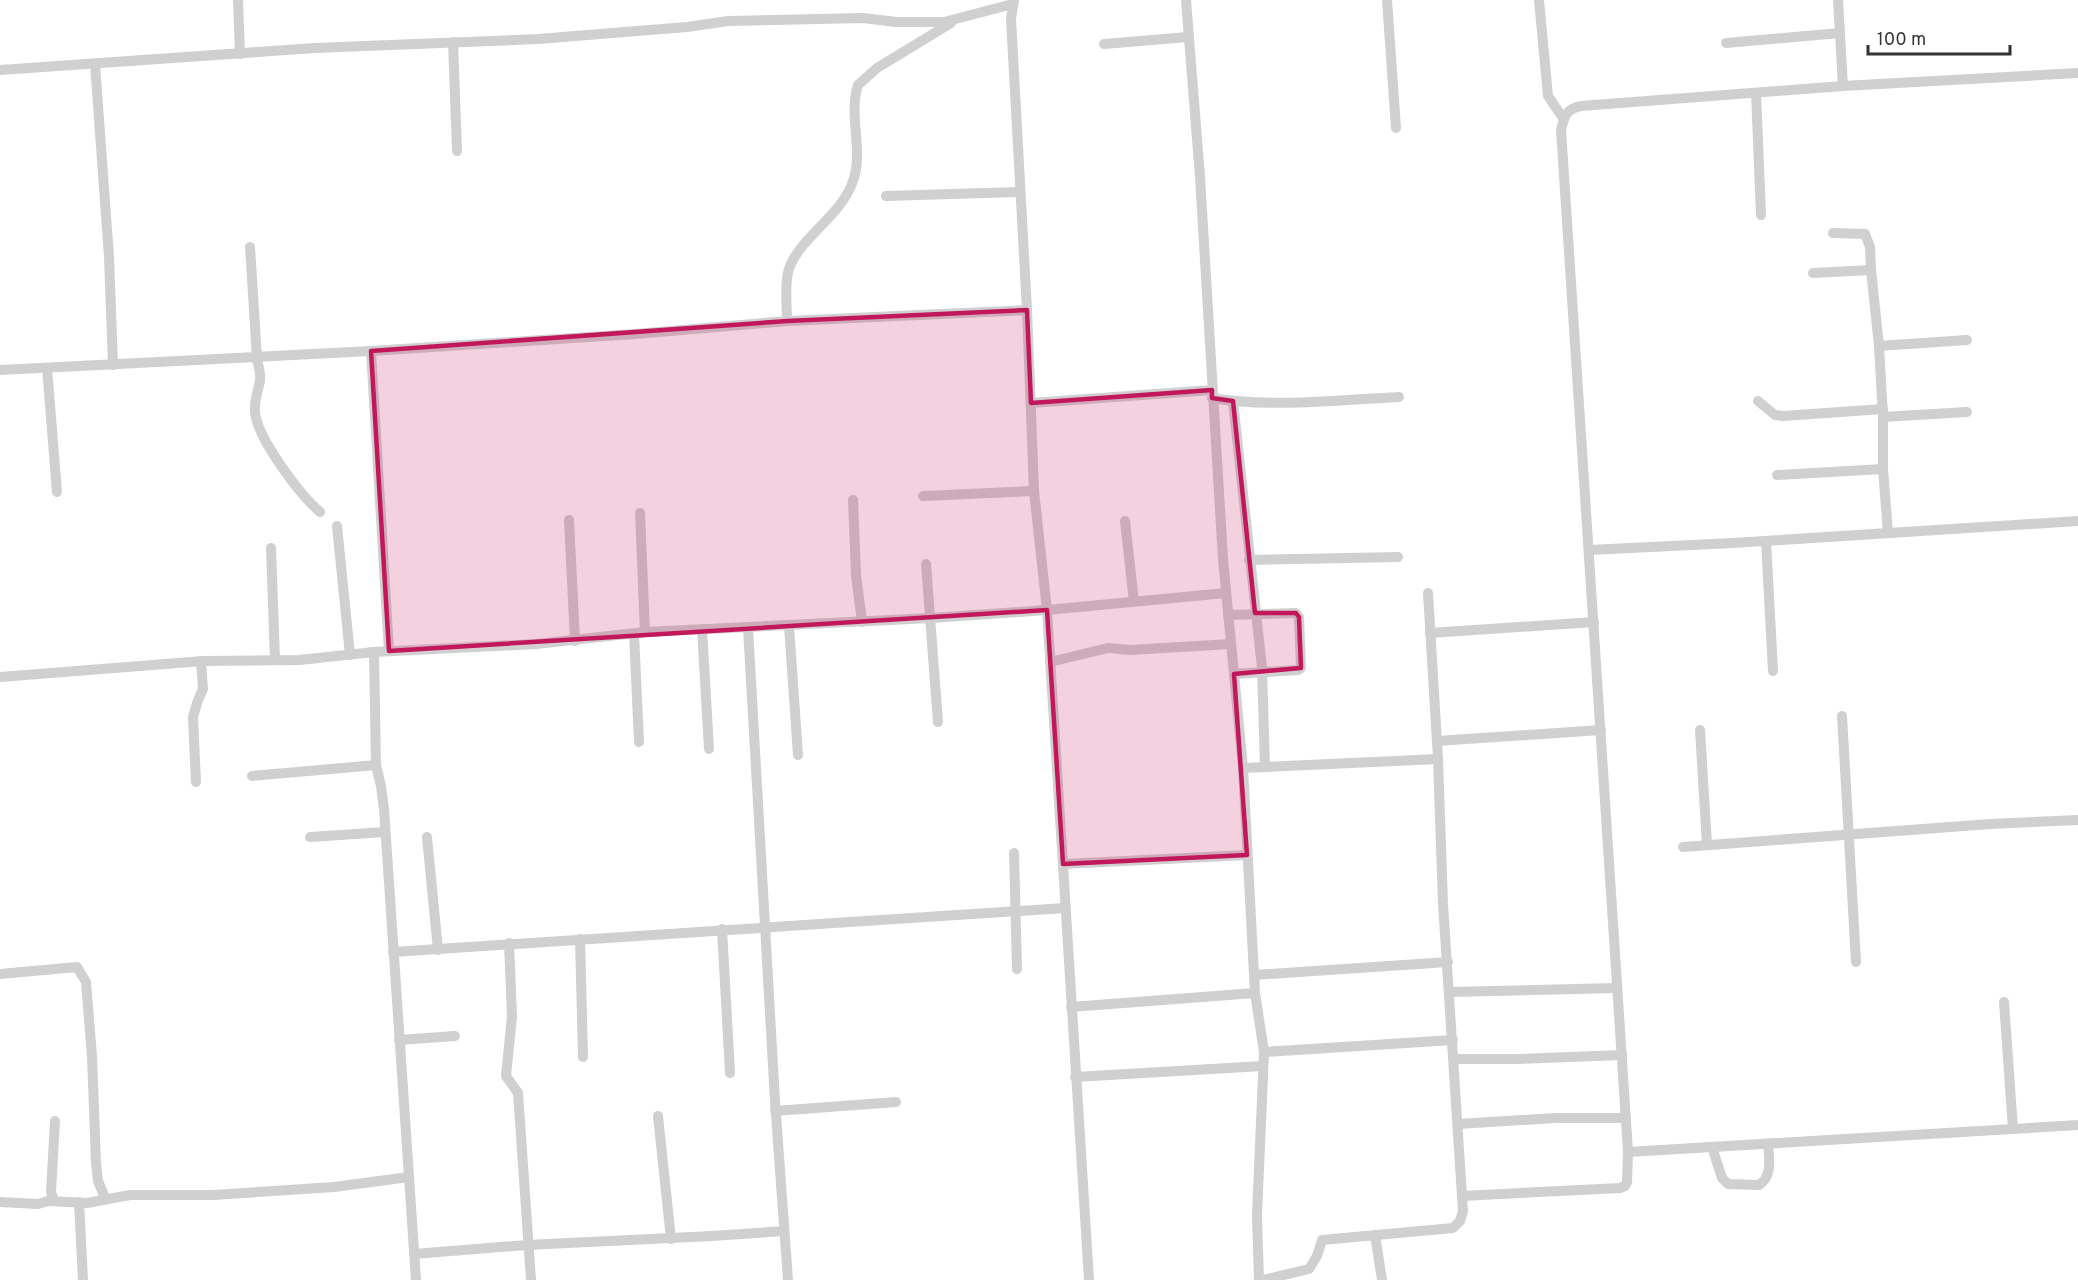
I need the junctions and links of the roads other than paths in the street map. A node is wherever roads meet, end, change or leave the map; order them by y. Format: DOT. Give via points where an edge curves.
graph roads {
  1 [pos="238,0"];
  2 [pos="1186,0"];
  3 [pos="1387,0"];
  4 [pos="1539,0"];
  5 [pos="1838,0"];
  6 [pos="1014,2"];
  7 [pos="953,21"];
  8 [pos="1840,33"];
  9 [pos="1188,37"];
  10 [pos="453,42"];
  11 [pos="1726,43"];
  12 [pos="1104,44"];
  13 [pos="240,54"];
  14 [pos="95,64"];
  15 [pos="0,70"];
  16 [pos="2078,73"];
  17 [pos="1844,86"];
  18 [pos="1756,93"];
  19 [pos="1563,118"];
  20 [pos="1396,128"];
  21 [pos="457,151"];
  22 [pos="1020,192"];
  23 [pos="886,196"];
  24 [pos="1761,215"];
  25 [pos="1833,233"];
  26 [pos="250,247"];
  27 [pos="1870,270"];
  28 [pos="1813,273"];
  29 [pos="1027,310"];
  30 [pos="787,321"];
  31 [pos="1967,340"];
  32 [pos="1879,346"];
  33 [pos="371,351"];
  34 [pos="257,358"];
  35 [pos="113,365"];
  36 [pos="47,368"];
  37 [pos="0,370"];
  38 [pos="1212,394"];
  39 [pos="1399,397"];
  40 [pos="1233,401"];
  41 [pos="1758,401"];
  42 [pos="1031,403"];
  43 [pos="1967,412"];
  44 [pos="1883,413"];
  45 [pos="1883,469"];
  46 [pos="1777,475"];
  47 [pos="1034,491"];
  48 [pos="57,492"];
  49 [pos="923,496"];
  50 [pos="853,500"];
  51 [pos="320,512"];
  52 [pos="640,513"];
  53 [pos="569,520"];
  54 [pos="1125,521"];
  55 [pos="2078,521"];
  56 [pos="337,526"];
  57 [pos="1888,533"];
  58 [pos="1767,541"];
  59 [pos="271,548"];
  60 [pos="1589,550"];
  61 [pos="1398,557"];
  62 [pos="1249,560"];
  63 [pos="926,564"];
  64 [pos="1226,593"];
  65 [pos="1428,593"];
  66 [pos="1134,602"];
  67 [pos="1047,610"];
  68 [pos="1255,613"];
  69 [pos="1228,615"];
  70 [pos="932,618"];
  71 [pos="862,622"];
  72 [pos="1594,622"];
  73 [pos="789,626"];
  74 [pos="748,628"];
  75 [pos="702,629"];
  76 [pos="639,633"];
  77 [pos="1430,633"];
  78 [pos="575,641"];
  79 [pos="1231,644"];
  80 [pos="389,651"];
  81 [pos="374,652"];
  82 [pos="350,655"];
  83 [pos="276,660"];
  84 [pos="201,662"];
  85 [pos="1050,662"];
  86 [pos="1773,671"];
  87 [pos="1262,673"];
  88 [pos="1234,674"];
  89 [pos="0,677"];
  90 [pos="1842,716"];
  91 [pos="938,722"];
  92 [pos="1601,730"];
  93 [pos="1700,730"];
  94 [pos="1437,741"];
  95 [pos="639,742"];
  96 [pos="709,749"];
  97 [pos="798,755"];
  98 [pos="1438,759"];
  99 [pos="376,765"];
  100 [pos="1265,767"];
  101 [pos="1243,768"];
  102 [pos="252,776"];
  103 [pos="196,782"];
  104 [pos="2078,820"];
  105 [pos="385,832"];
  106 [pos="1850,836"];
  107 [pos="310,837"];
  108 [pos="427,837"];
  109 [pos="1707,845"];
  110 [pos="1683,847"];
  111 [pos="1014,853"];
  112 [pos="1247,855"];
  113 [pos="1063,864"];
  114 [pos="1065,908"];
  115 [pos="1015,911"];
  116 [pos="764,926"];
  117 [pos="722,929"];
  118 [pos="580,939"];
  119 [pos="508,943"];
  120 [pos="438,950"];
  121 [pos="393,952"];
  122 [pos="1448,962"];
  123 [pos="1856,962"];
  124 [pos="1017,969"];
  125 [pos="0,974"];
  126 [pos="1255,975"];
  127 [pos="1617,987"];
  128 [pos="1450,992"];
  129 [pos="1255,993"];
  130 [pos="2004,1002"];
  131 [pos="1071,1007"];
  132 [pos="455,1036"];
  133 [pos="399,1040"];
  134 [pos="1453,1040"];
  135 [pos="1264,1052"];
  136 [pos="1622,1054"];
  137 [pos="583,1057"];
  138 [pos="1454,1059"];
  139 [pos="1263,1066"];
  140 [pos="730,1073"];
  141 [pos="1076,1077"];
  142 [pos="896,1102"];
  143 [pos="776,1111"];
  144 [pos="658,1116"];
  145 [pos="1626,1118"];
  146 [pos="55,1121"];
  147 [pos="1458,1124"];
  148 [pos="2078,1125"];
  149 [pos="2013,1129"];
  150 [pos="1768,1144"];
  151 [pos="1712,1147"];
  152 [pos="1628,1152"];
  153 [pos="409,1177"];
  154 [pos="1462,1196"];
  155 [pos="105,1198"];
  156 [pos="54,1201"];
  157 [pos="0,1202"];
  158 [pos="79,1202"];
  159 [pos="784,1231"];
  160 [pos="1375,1235"];
  161 [pos="671,1239"];
  162 [pos="527,1245"];
  163 [pos="414,1254"];
  164 [pos="83,1280"];
  165 [pos="416,1280"];
  166 [pos="531,1280"];
  167 [pos="788,1280"];
  168 [pos="1089,1280"];
  169 [pos="1259,1280"];
  170 [pos="1263,1280"];
  171 [pos="1382,1280"];
  1 -- 13 [label="street"];
  2 -- 9 [label="street"];
  3 -- 20 [label="street"];
  4 -- 19 [label="street" via="1548,96"];
  5 -- 8 [label="street"];
  6 -- 7 [label="street"];
  6 -- 22 [label="street" via="1011,19"];
  7 -- 10 [label="street" via="728,21 538,39"];
  7 -- 30 [label="street" via="877,68 858,85 853,182 833,214 791,264"];
  8 -- 11 [label="street"];
  8 -- 17 [label="street"];
  9 -- 12 [label="street"];
  9 -- 38 [label="street"];
  10 -- 13 [label="street"];
  10 -- 21 [label="street"];
  13 -- 14 [label="street"];
  14 -- 15 [label="street"];
  14 -- 35 [label="street"];
  16 -- 17 [label="street"];
  17 -- 18 [label="street"];
  18 -- 19 [label="street" via="1572,107"];
  18 -- 24 [label="street"];
  19 -- 60 [label="street" via="1562,154"];
  22 -- 23 [label="street"];
  22 -- 29 [label="street"];
  25 -- 27 [label="street" via="1865,234 1870,247"];
  26 -- 34 [label="street"];
  27 -- 28 [label="street"];
  27 -- 32 [label="street"];
  29 -- 30 [label="street"];
  29 -- 42 [label="street"];
  30 -- 33 [label="street"];
  31 -- 32 [label="street"];
  32 -- 44 [label="street"];
  33 -- 34 [label="street"];
  33 -- 80 [label="street"];
  34 -- 35 [label="street"];
  34 -- 51 [label="street" via="257,424 303,495"];
  35 -- 36 [label="street"];
  36 -- 37 [label="street"];
  36 -- 48 [label="street"];
  38 -- 40 [label="street"];
  38 -- 42 [label="street"];
  38 -- 64 [label="street"];
  39 -- 40 [label="street"];
  40 -- 62 [label="street"];
  41 -- 44 [label="street" via="1783,417"];
  42 -- 47 [label="street"];
  43 -- 44 [label="street"];
  44 -- 45 [label="street"];
  45 -- 46 [label="street"];
  45 -- 57 [label="street"];
  47 -- 49 [label="street"];
  47 -- 67 [label="street"];
  50 -- 71 [label="street"];
  52 -- 76 [label="street"];
  53 -- 78 [label="street"];
  54 -- 66 [label="street"];
  55 -- 57 [label="street"];
  56 -- 82 [label="street"];
  57 -- 58 [label="street"];
  58 -- 60 [label="street"];
  58 -- 86 [label="street"];
  59 -- 83 [label="street"];
  60 -- 72 [label="street"];
  61 -- 62 [label="street"];
  62 -- 68 [label="street"];
  63 -- 70 [label="street"];
  64 -- 66 [label="street"];
  64 -- 69 [label="street"];
  65 -- 77 [label="street"];
  66 -- 67 [label="street"];
  67 -- 70 [label="street"];
  67 -- 85 [label="street"];
  68 -- 69 [label="street"];
  68 -- 87 [label="street"];
  68 -- 87 [label="street" via="1296,613 1299,617 1301,668"];
  69 -- 79 [label="street"];
  70 -- 71 [label="street"];
  70 -- 91 [label="street"];
  71 -- 73 [label="street"];
  72 -- 77 [label="street"];
  72 -- 92 [label="street"];
  73 -- 74 [label="street"];
  73 -- 97 [label="street"];
  74 -- 75 [label="street"];
  74 -- 116 [label="street"];
  75 -- 76 [label="street"];
  75 -- 96 [label="street"];
  76 -- 78 [label="street"];
  76 -- 95 [label="street"];
  77 -- 94 [label="street"];
  78 -- 80 [label="street"];
  79 -- 85 [label="street" via="1108,648"];
  79 -- 88 [label="street"];
  80 -- 81 [label="street"];
  81 -- 82 [label="street"];
  81 -- 99 [label="street"];
  82 -- 83 [label="street"];
  83 -- 84 [label="street"];
  84 -- 89 [label="street"];
  84 -- 103 [label="street" via="203,689 193,717"];
  85 -- 113 [label="street"];
  87 -- 88 [label="street"];
  87 -- 100 [label="street"];
  88 -- 101 [label="street"];
  90 -- 106 [label="street"];
  92 -- 94 [label="street"];
  92 -- 127 [label="street"];
  93 -- 109 [label="street"];
  94 -- 98 [label="street"];
  98 -- 100 [label="street"];
  98 -- 122 [label="street"];
  99 -- 102 [label="street"];
  99 -- 105 [label="street"];
  100 -- 101 [label="street"];
  101 -- 112 [label="street"];
  104 -- 106 [label="street"];
  105 -- 107 [label="street"];
  105 -- 121 [label="street"];
  106 -- 109 [label="street"];
  106 -- 123 [label="street"];
  108 -- 120 [label="street"];
  109 -- 110 [label="street"];
  111 -- 115 [label="street"];
  112 -- 113 [label="street"];
  112 -- 126 [label="street"];
  113 -- 114 [label="street"];
  114 -- 115 [label="street"];
  114 -- 131 [label="street"];
  115 -- 116 [label="street"];
  115 -- 124 [label="street"];
  116 -- 117 [label="street"];
  116 -- 143 [label="street"];
  117 -- 118 [label="street"];
  117 -- 140 [label="street"];
  118 -- 119 [label="street"];
  118 -- 137 [label="street"];
  119 -- 120 [label="street"];
  119 -- 162 [label="street" via="512,1016 506,1076 518,1090"];
  120 -- 121 [label="street"];
  121 -- 133 [label="street"];
  122 -- 126 [label="street"];
  122 -- 128 [label="street"];
  125 -- 155 [label="street" via="77,967 86,982 96,1163"];
  126 -- 129 [label="street"];
  127 -- 128 [label="street"];
  127 -- 136 [label="street"];
  128 -- 134 [label="street"];
  129 -- 131 [label="street"];
  129 -- 135 [label="street"];
  130 -- 149 [label="street"];
  131 -- 141 [label="street"];
  132 -- 133 [label="street"];
  133 -- 153 [label="street"];
  134 -- 135 [label="street"];
  134 -- 138 [label="street"];
  135 -- 139 [label="street"];
  136 -- 138 [label="street"];
  136 -- 145 [label="street"];
  138 -- 147 [label="street"];
  139 -- 141 [label="street"];
  139 -- 169 [label="street" via="1257,1215"];
  141 -- 168 [label="street"];
  142 -- 143 [label="street"];
  143 -- 159 [label="street"];
  144 -- 161 [label="street"];
  145 -- 147 [label="street"];
  145 -- 152 [label="street"];
  146 -- 156 [label="street" via="51,1192"];
  147 -- 154 [label="street"];
  148 -- 149 [label="street"];
  149 -- 150 [label="street"];
  150 -- 151 [label="street"];
  150 -- 151 [label="street" via="1767,1177 1759,1185 1728,1184 1722,1178"];
  151 -- 152 [label="street"];
  152 -- 154 [label="street" via="1627,1182 1620,1188"];
  153 -- 155 [label="street" via="334,1187"];
  153 -- 163 [label="street"];
  154 -- 160 [label="street" via="1463,1211 1453,1228"];
  155 -- 158 [label="street"];
  156 -- 157 [label="street"];
  156 -- 158 [label="street"];
  158 -- 164 [label="street"];
  159 -- 161 [label="street"];
  159 -- 167 [label="street"];
  160 -- 170 [label="street" via="1322,1240 1309,1269"];
  160 -- 171 [label="street"];
  161 -- 162 [label="street"];
  162 -- 163 [label="street"];
  162 -- 166 [label="street"];
  163 -- 165 [label="street"];
}
